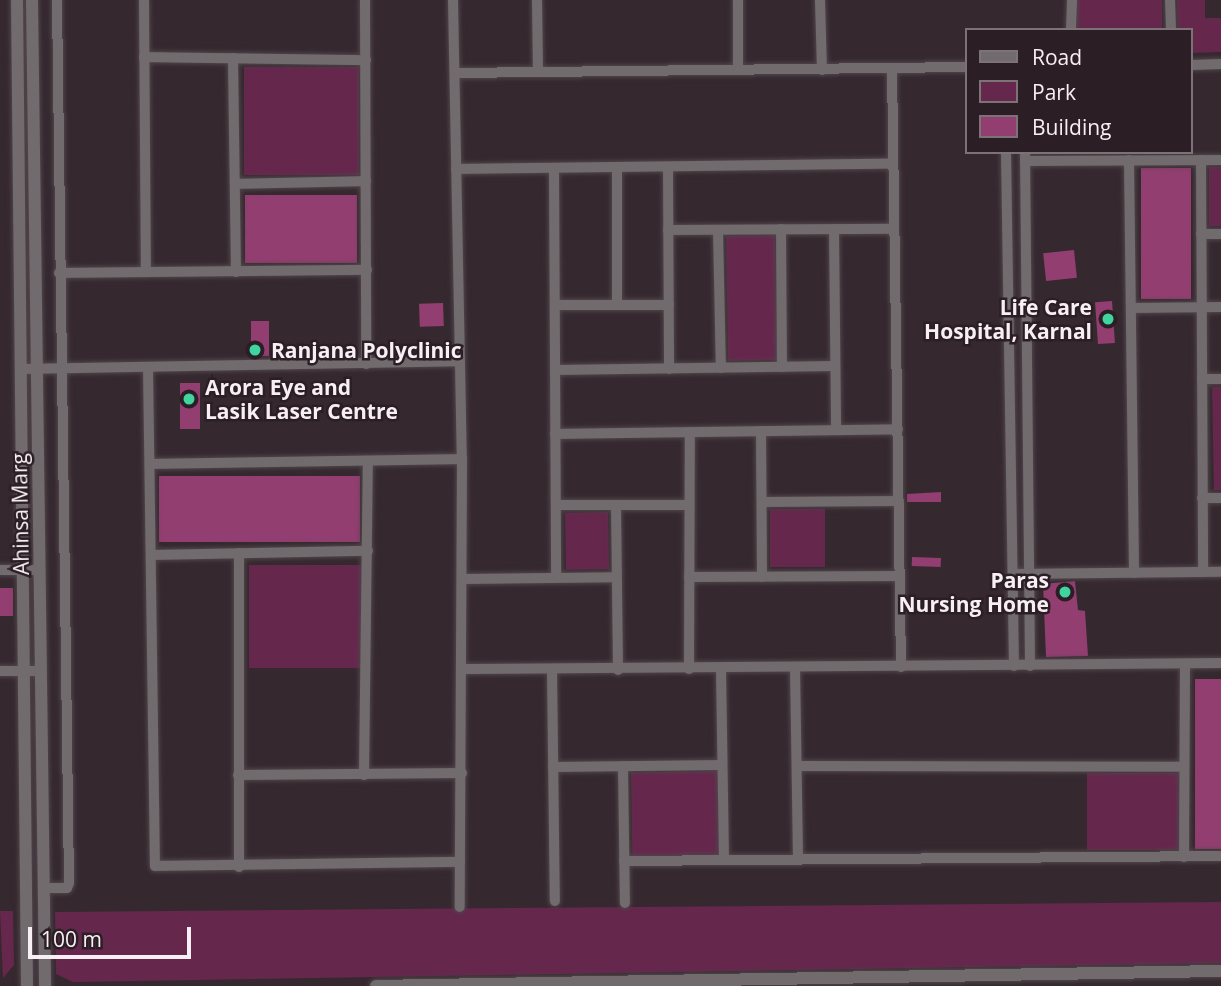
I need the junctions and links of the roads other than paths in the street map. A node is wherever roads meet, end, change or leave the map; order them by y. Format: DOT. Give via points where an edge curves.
graph roads {
  1 [pos="17,0"];
  2 [pos="32,0"];
  3 [pos="57,0"];
  4 [pos="144,0"];
  5 [pos="365,0"];
  6 [pos="453,0"];
  7 [pos="537,0"];
  8 [pos="738,0"];
  9 [pos="820,0"];
  10 [pos="1072,0"];
  11 [pos="1170,0"];
  12 [pos="1071,28"];
  13 [pos="1171,28"];
  14 [pos="144,57"];
  15 [pos="233,58"];
  16 [pos="366,60"];
  17 [pos="1221,64"];
  18 [pos="1193,65"];
  19 [pos="965,67"];
  20 [pos="822,69"];
  21 [pos="892,69"];
  22 [pos="738,70"];
  23 [pos="538,71"];
  24 [pos="455,73"];
  25 [pos="1006,154"];
  26 [pos="1025,157"];
  27 [pos="1129,160"];
  28 [pos="1201,160"];
  29 [pos="1221,160"];
  30 [pos="893,164"];
  31 [pos="617,167"];
  32 [pos="667,167"];
  33 [pos="554,168"];
  34 [pos="456,169"];
  35 [pos="366,181"];
  36 [pos="235,184"];
  37 [pos="781,229"];
  38 [pos="834,229"];
  39 [pos="894,229"];
  40 [pos="668,230"];
  41 [pos="718,230"];
  42 [pos="1201,234"];
  43 [pos="1221,234"];
  44 [pos="367,270"];
  45 [pos="146,272"];
  46 [pos="236,272"];
  47 [pos="1008,272"];
  48 [pos="1026,272"];
  49 [pos="59,273"];
  50 [pos="555,305"];
  51 [pos="617,305"];
  52 [pos="669,305"];
  53 [pos="1202,307"];
  54 [pos="1221,307"];
  55 [pos="1131,308"];
  56 [pos="460,361"];
  57 [pos="366,364"];
  58 [pos="835,366"];
  59 [pos="148,367"];
  60 [pos="782,367"];
  61 [pos="722,368"];
  62 [pos="20,369"];
  63 [pos="60,369"];
  64 [pos="669,369"];
  65 [pos="36,370"];
  66 [pos="555,370"];
  67 [pos="1202,379"];
  68 [pos="1221,379"];
  69 [pos="898,429"];
  70 [pos="836,430"];
  71 [pos="761,431"];
  72 [pos="1011,431"];
  73 [pos="690,432"];
  74 [pos="1028,432"];
  75 [pos="555,434"];
  76 [pos="462,459"];
  77 [pos="368,461"];
  78 [pos="150,464"];
  79 [pos="1202,498"];
  80 [pos="1221,498"];
  81 [pos="899,501"];
  82 [pos="762,502"];
  83 [pos="556,505"];
  84 [pos="616,505"];
  85 [pos="690,505"];
  86 [pos="368,551"];
  87 [pos="239,553"];
  88 [pos="151,555"];
  89 [pos="0,570"];
  90 [pos="23,570"];
  91 [pos="40,570"];
  92 [pos="1203,572"];
  93 [pos="1221,572"];
  94 [pos="1134,573"];
  95 [pos="1013,574"];
  96 [pos="1029,574"];
  97 [pos="900,576"];
  98 [pos="616,577"];
  99 [pos="690,577"];
  100 [pos="762,577"];
  101 [pos="556,578"];
  102 [pos="463,579"];
  103 [pos="1221,663"];
  104 [pos="1185,664"];
  105 [pos="1014,666"];
  106 [pos="1030,666"];
  107 [pos="795,667"];
  108 [pos="901,667"];
  109 [pos="463,669"];
  110 [pos="689,669"];
  111 [pos="721,669"];
  112 [pos="552,670"];
  113 [pos="618,670"];
  114 [pos="0,671"];
  115 [pos="24,671"];
  116 [pos="40,671"];
  117 [pos="722,765"];
  118 [pos="623,766"];
  119 [pos="797,766"];
  120 [pos="553,767"];
  121 [pos="1184,768"];
  122 [pos="462,773"];
  123 [pos="238,775"];
  124 [pos="364,775"];
  125 [pos="1221,856"];
  126 [pos="1184,857"];
  127 [pos="798,858"];
  128 [pos="724,859"];
  129 [pos="624,860"];
  130 [pos="460,862"];
  131 [pos="239,867"];
  132 [pos="44,888"];
  133 [pos="555,901"];
  134 [pos="625,903"];
  135 [pos="460,907"];
  136 [pos="1221,971"];
  137 [pos="1027,981"];
  138 [pos="796,983"];
  139 [pos="27,986"];
  140 [pos="45,986"];
  141 [pos="376,986"];
  1 -- 62 [label="street, Ahinsa Marg"];
  2 -- 65 [label="street, Ahinsa Marg"];
  3 -- 49 [label="street"];
  4 -- 14 [label="street"];
  5 -- 16 [label="street"];
  6 -- 24 [label="street"];
  7 -- 23 [label="street"];
  8 -- 22 [label="street"];
  9 -- 20 [label="street"];
  10 -- 12 [label="street"];
  11 -- 13 [label="street"];
  14 -- 15 [label="street"];
  14 -- 45 [label="street"];
  15 -- 16 [label="street"];
  15 -- 36 [label="street"];
  16 -- 35 [label="street"];
  17 -- 18 [label="street"];
  19 -- 21 [label="street"];
  20 -- 21 [label="street"];
  20 -- 22 [label="street"];
  21 -- 30 [label="street"];
  22 -- 23 [label="street"];
  23 -- 24 [label="street"];
  24 -- 34 [label="street"];
  25 -- 47 [label="street"];
  26 -- 27 [label="street"];
  26 -- 48 [label="street"];
  27 -- 28 [label="street"];
  27 -- 55 [label="street"];
  28 -- 29 [label="street"];
  28 -- 42 [label="street"];
  30 -- 32 [label="street"];
  30 -- 39 [label="street"];
  31 -- 32 [label="street"];
  31 -- 33 [label="street"];
  31 -- 51 [label="street"];
  32 -- 40 [label="street"];
  33 -- 34 [label="street"];
  33 -- 50 [label="street"];
  34 -- 56 [label="street"];
  35 -- 36 [label="street"];
  35 -- 44 [label="street"];
  36 -- 46 [label="street"];
  37 -- 38 [label="street"];
  37 -- 41 [label="street"];
  37 -- 60 [label="street"];
  38 -- 39 [label="street"];
  38 -- 58 [label="street"];
  39 -- 69 [label="street"];
  40 -- 41 [label="street"];
  40 -- 52 [label="street"];
  41 -- 61 [label="street"];
  42 -- 43 [label="street"];
  42 -- 53 [label="street"];
  44 -- 46 [label="street"];
  44 -- 57 [label="street"];
  45 -- 46 [label="street"];
  45 -- 49 [label="street"];
  47 -- 48 [label="street"];
  47 -- 72 [label="street"];
  48 -- 74 [label="street"];
  49 -- 63 [label="street"];
  50 -- 51 [label="street"];
  50 -- 66 [label="street"];
  51 -- 52 [label="street"];
  52 -- 64 [label="street"];
  53 -- 54 [label="street"];
  53 -- 55 [label="street"];
  53 -- 67 [label="street"];
  55 -- 94 [label="street"];
  56 -- 57 [label="street"];
  56 -- 76 [label="street"];
  57 -- 59 [label="street"];
  58 -- 60 [label="street"];
  58 -- 70 [label="street"];
  59 -- 63 [label="street"];
  59 -- 78 [label="street"];
  60 -- 61 [label="street"];
  61 -- 64 [label="street"];
  62 -- 65 [label="street"];
  62 -- 90 [label="street, Ahinsa Marg"];
  63 -- 65 [label="street"];
  63 -- 132 [label="street" via="69,883 67,888"];
  64 -- 66 [label="street"];
  65 -- 91 [label="street, Ahinsa Marg"];
  66 -- 75 [label="street"];
  67 -- 68 [label="street"];
  67 -- 79 [label="street"];
  69 -- 70 [label="street"];
  69 -- 81 [label="street"];
  70 -- 71 [label="street"];
  71 -- 73 [label="street"];
  71 -- 82 [label="street"];
  72 -- 74 [label="street"];
  72 -- 95 [label="street"];
  73 -- 75 [label="street"];
  73 -- 85 [label="street"];
  74 -- 96 [label="street"];
  75 -- 83 [label="street"];
  76 -- 77 [label="street"];
  76 -- 102 [label="street"];
  77 -- 78 [label="street"];
  77 -- 86 [label="street"];
  78 -- 88 [label="street"];
  79 -- 80 [label="street"];
  79 -- 92 [label="street"];
  81 -- 82 [label="street"];
  81 -- 97 [label="street"];
  82 -- 100 [label="street"];
  83 -- 84 [label="street"];
  83 -- 101 [label="street"];
  84 -- 85 [label="street"];
  84 -- 98 [label="street"];
  85 -- 99 [label="street"];
  86 -- 87 [label="street"];
  86 -- 124 [label="street"];
  87 -- 88 [label="street"];
  87 -- 123 [label="street"];
  88 -- 131 [label="street" via="155,866"];
  89 -- 90 [label="street"];
  90 -- 91 [label="street"];
  90 -- 115 [label="street, Ahinsa Marg"];
  91 -- 116 [label="street, Ahinsa Marg"];
  92 -- 93 [label="street"];
  92 -- 94 [label="street"];
  94 -- 96 [label="street"];
  95 -- 96 [label="street"];
  95 -- 105 [label="street"];
  96 -- 106 [label="street"];
  97 -- 100 [label="street"];
  97 -- 108 [label="street"];
  98 -- 101 [label="street"];
  98 -- 113 [label="street"];
  99 -- 100 [label="street"];
  99 -- 110 [label="street"];
  101 -- 102 [label="street"];
  102 -- 109 [label="street"];
  103 -- 104 [label="street"];
  104 -- 106 [label="street"];
  104 -- 121 [label="street"];
  105 -- 106 [label="street"];
  105 -- 108 [label="street"];
  107 -- 108 [label="street"];
  107 -- 111 [label="street"];
  107 -- 119 [label="street"];
  109 -- 112 [label="street"];
  109 -- 122 [label="street"];
  110 -- 111 [label="street"];
  110 -- 113 [label="street"];
  111 -- 117 [label="street"];
  112 -- 113 [label="street"];
  112 -- 120 [label="street"];
  114 -- 115 [label="street"];
  115 -- 116 [label="street"];
  115 -- 139 [label="street, Ahinsa Marg"];
  116 -- 132 [label="street, Ahinsa Marg"];
  117 -- 118 [label="street"];
  117 -- 128 [label="street"];
  118 -- 120 [label="street"];
  118 -- 129 [label="street"];
  119 -- 121 [label="street"];
  119 -- 127 [label="street"];
  120 -- 133 [label="street"];
  121 -- 126 [label="street"];
  122 -- 124 [label="street"];
  122 -- 130 [label="street"];
  123 -- 124 [label="street"];
  123 -- 131 [label="street"];
  125 -- 126 [label="street"];
  126 -- 127 [label="street"];
  127 -- 128 [label="street"];
  128 -- 129 [label="street"];
  129 -- 134 [label="street"];
  130 -- 131 [label="street"];
  130 -- 135 [label="street"];
  132 -- 140 [label="street, Ahinsa Marg"];
  136 -- 137 [label="street"];
  137 -- 138 [label="street"];
  138 -- 141 [label="street"];
}
